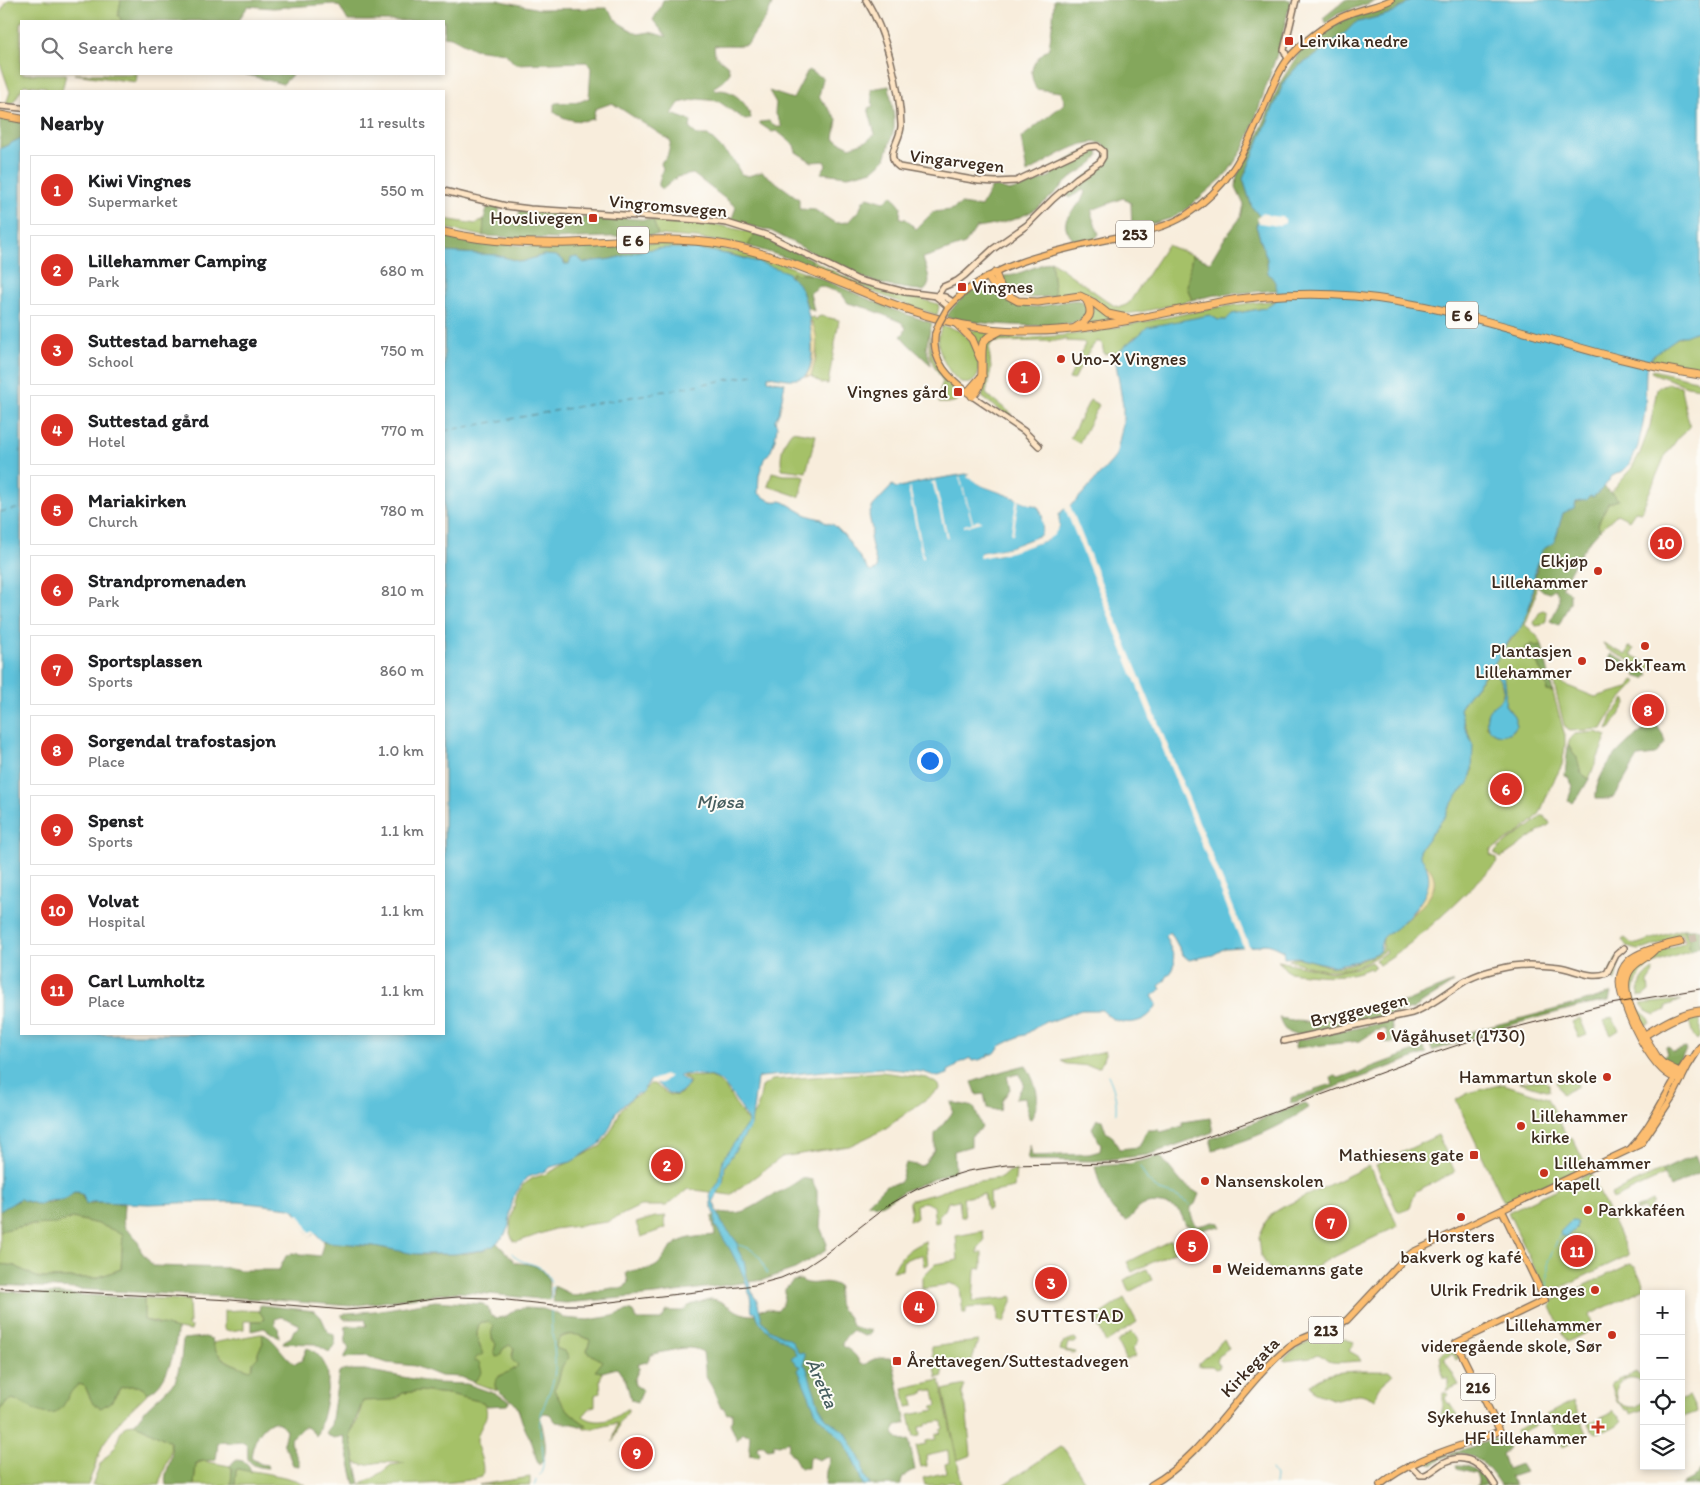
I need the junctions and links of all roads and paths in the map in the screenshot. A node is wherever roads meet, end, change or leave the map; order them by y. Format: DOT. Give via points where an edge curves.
graph roads {
  1 [pos="866,0"];
  2 [pos="1296,0"];
  3 [pos="1391,0"];
  4 [pos="1288,59"];
  5 [pos="0,106"];
  6 [pos="20,108"];
  7 [pos="0,115"];
  8 [pos="20,119"];
  9 [pos="445,190"];
  10 [pos="445,232"];
  11 [pos="995,273"];
  12 [pos="988,277"];
  13 [pos="1003,293"];
  14 [pos="938,297"];
  15 [pos="1086,299"];
  16 [pos="953,302"];
  17 [pos="948,308"];
  18 [pos="1132,319"];
  19 [pos="957,324"];
  20 [pos="1073,329"];
  21 [pos="1002,330"];
  22 [pos="981,360"];
  23 [pos="1700,375"];
  24 [pos="970,394"];
  25 [pos="1039,446"];
  26 [pos="1680,942"];
  27 [pos="1624,948"];
  28 [pos="1700,1011"];
  29 [pos="1642,1033"];
  30 [pos="1284,1041"];
  31 [pos="1700,1043"];
  32 [pos="1700,1047"];
  33 [pos="1678,1076"];
  34 [pos="1662,1102"];
  35 [pos="1664,1110"];
  36 [pos="1655,1112"];
  37 [pos="1631,1148"];
  38 [pos="1502,1210"];
  39 [pos="1410,1464"];
  40 [pos="1151,1485"];
  41 [pos="1380,1485"];
  42 [pos="1495,1485"];
  1 -- 14 [label="street, Vingarvegen" via="885,41 896,86 901,127 892,157 899,167 979,181 1006,182 1016,181 1088,147 1098,146 1103,151 1104,157 1100,162 961,278 943,287"];
  2 -- 4 [label="street" via="1284,50"];
  3 -- 4 [label="main road, 253" via="1336,20"];
  4 -- 11 [label="main road, 253" via="1276,78 1238,164 1218,188 1188,213 1170,224 1063,250"];
  5 -- 6 [label="street"];
  7 -- 8 [label="highway"];
  9 -- 14 [label="street, Vingromsvegen" via="530,209 727,223 782,241 858,280 888,289"];
  10 -- 19 [label="highway, E 6" via="523,243 657,239 729,246 773,256 898,306"];
  11 -- 12 [label="main road, 253"];
  11 -- 13 [label="highway"];
  12 -- 13 [label="highway"];
  12 -- 16 [label="main road, 253" via="968,288"];
  13 -- 15 [label="highway" via="1029,302 1074,296"];
  14 -- 16 [label="street, Vingromsvegen"];
  14 -- 17 [label="street"];
  15 -- 18 [label="highway" via="1108,314"];
  15 -- 20 [label="highway" via="1090,314"];
  16 -- 17 [label="main road, 253"];
  17 -- 24 [label="main road, 253, bridge" via="935,334 935,352 954,381"];
  18 -- 20 [label="highway, E 6"];
  18 -- 23 [label="highway, E 6" via="1266,296 1339,295 1461,315"];
  19 -- 21 [label="highway, E 6"];
  19 -- 22 [label="highway" via="972,339"];
  20 -- 21 [label="highway, E 6"];
  21 -- 22 [label="highway" via="984,341"];
  22 -- 24 [label="highway" via="981,384 976,392"];
  24 -- 25 [label="street" via="1024,431"];
  26 -- 29 [label="highway" via="1644,952 1630,960 1623,970 1620,979 1624,1004"];
  27 -- 30 [label="street, Bryggevegen" via="1618,952 1608,972 1602,975 1540,964 1491,970 1466,980 1412,1014"];
  28 -- 29 [label="highway"];
  29 -- 33 [label="highway" via="1655,1061"];
  31 -- 33 [label="main road, 213"];
  32 -- 33 [label="main road, 213"];
  33 -- 34 [label="main road, 213"];
  33 -- 35 [label="main road, 213"];
  34 -- 35 [label="main road"];
  34 -- 36 [label="main road, 213"];
  35 -- 36 [label="main road"];
  35 -- 37 [label="main road, 213" via="1645,1139"];
  36 -- 37 [label="main road, 213"];
  37 -- 38 [label="main road, Kirkegata / 213"];
  38 -- 39 [label="main road, 216" via="1545,1300 1456,1343 1500,1431"];
  38 -- 40 [label="main road, Kirkegata / 213" via="1409,1255 1348,1320 1287,1348 1187,1458"];
  39 -- 41 [label="main road, 216"];
  39 -- 42 [label="street" via="1424,1475 1452,1460 1470,1460 1483,1468"];
}
